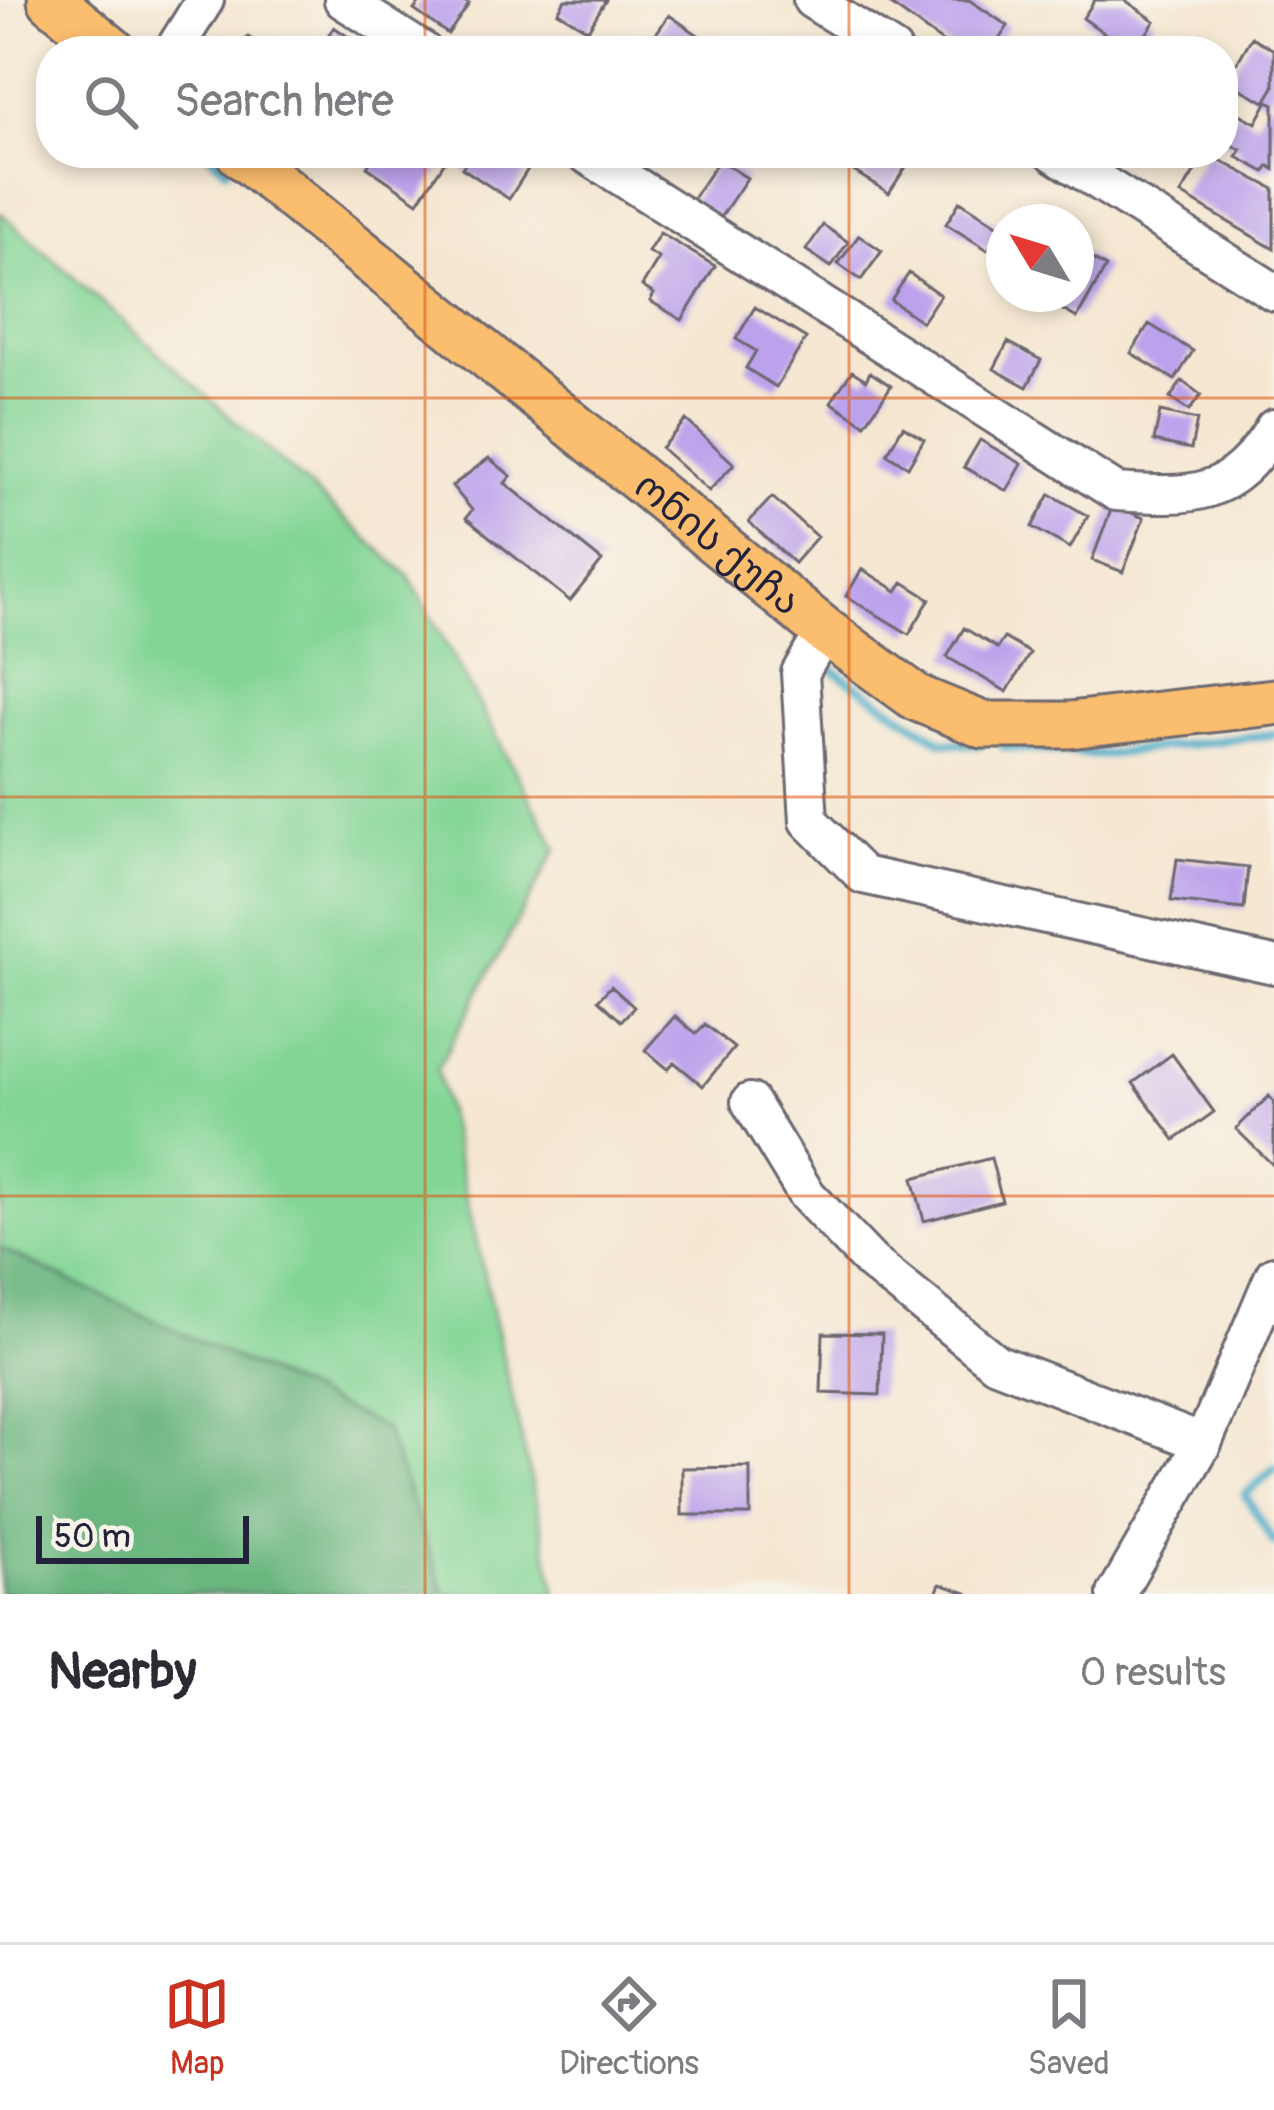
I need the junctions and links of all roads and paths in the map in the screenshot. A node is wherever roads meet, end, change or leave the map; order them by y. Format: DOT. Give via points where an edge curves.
graph roads {
  1 [pos="51,0"];
  2 [pos="205,0"];
  3 [pos="343,0"];
  4 [pos="812,0"];
  5 [pos="95,36"];
  6 [pos="182,36"];
  7 [pos="399,36"];
  8 [pos="869,36"];
  9 [pos="256,168"];
  10 [pos="608,168"];
  11 [pos="1078,168"];
  12 [pos="1274,292"];
  13 [pos="1274,428"];
  14 [pos="825,631"];
  15 [pos="1274,702"];
  16 [pos="1274,965"];
  17 [pos="750,1102"];
  18 [pos="1274,1275"];
  19 [pos="1203,1443"];
  20 [pos="1116,1594"];
  1 -- 5 [label="main road"];
  2 -- 6 [label="street"];
  3 -- 7 [label="street"];
  4 -- 8 [label="street"];
  9 -- 14 [label="main road, ონის ქუჩა"];
  10 -- 13 [label="street" via="1116,492 1193,497 1253,463"];
  11 -- 12 [label="street"];
  14 -- 15 [label="main road, ონის ქუჩა" via="917,698 983,725 1069,725"];
  14 -- 16 [label="street" via="800,673 809,821 863,875"];
  17 -- 19 [label="street" via="806,1194 871,1262 996,1363"];
  18 -- 19 [label="street"];
  19 -- 20 [label="street"];
}
